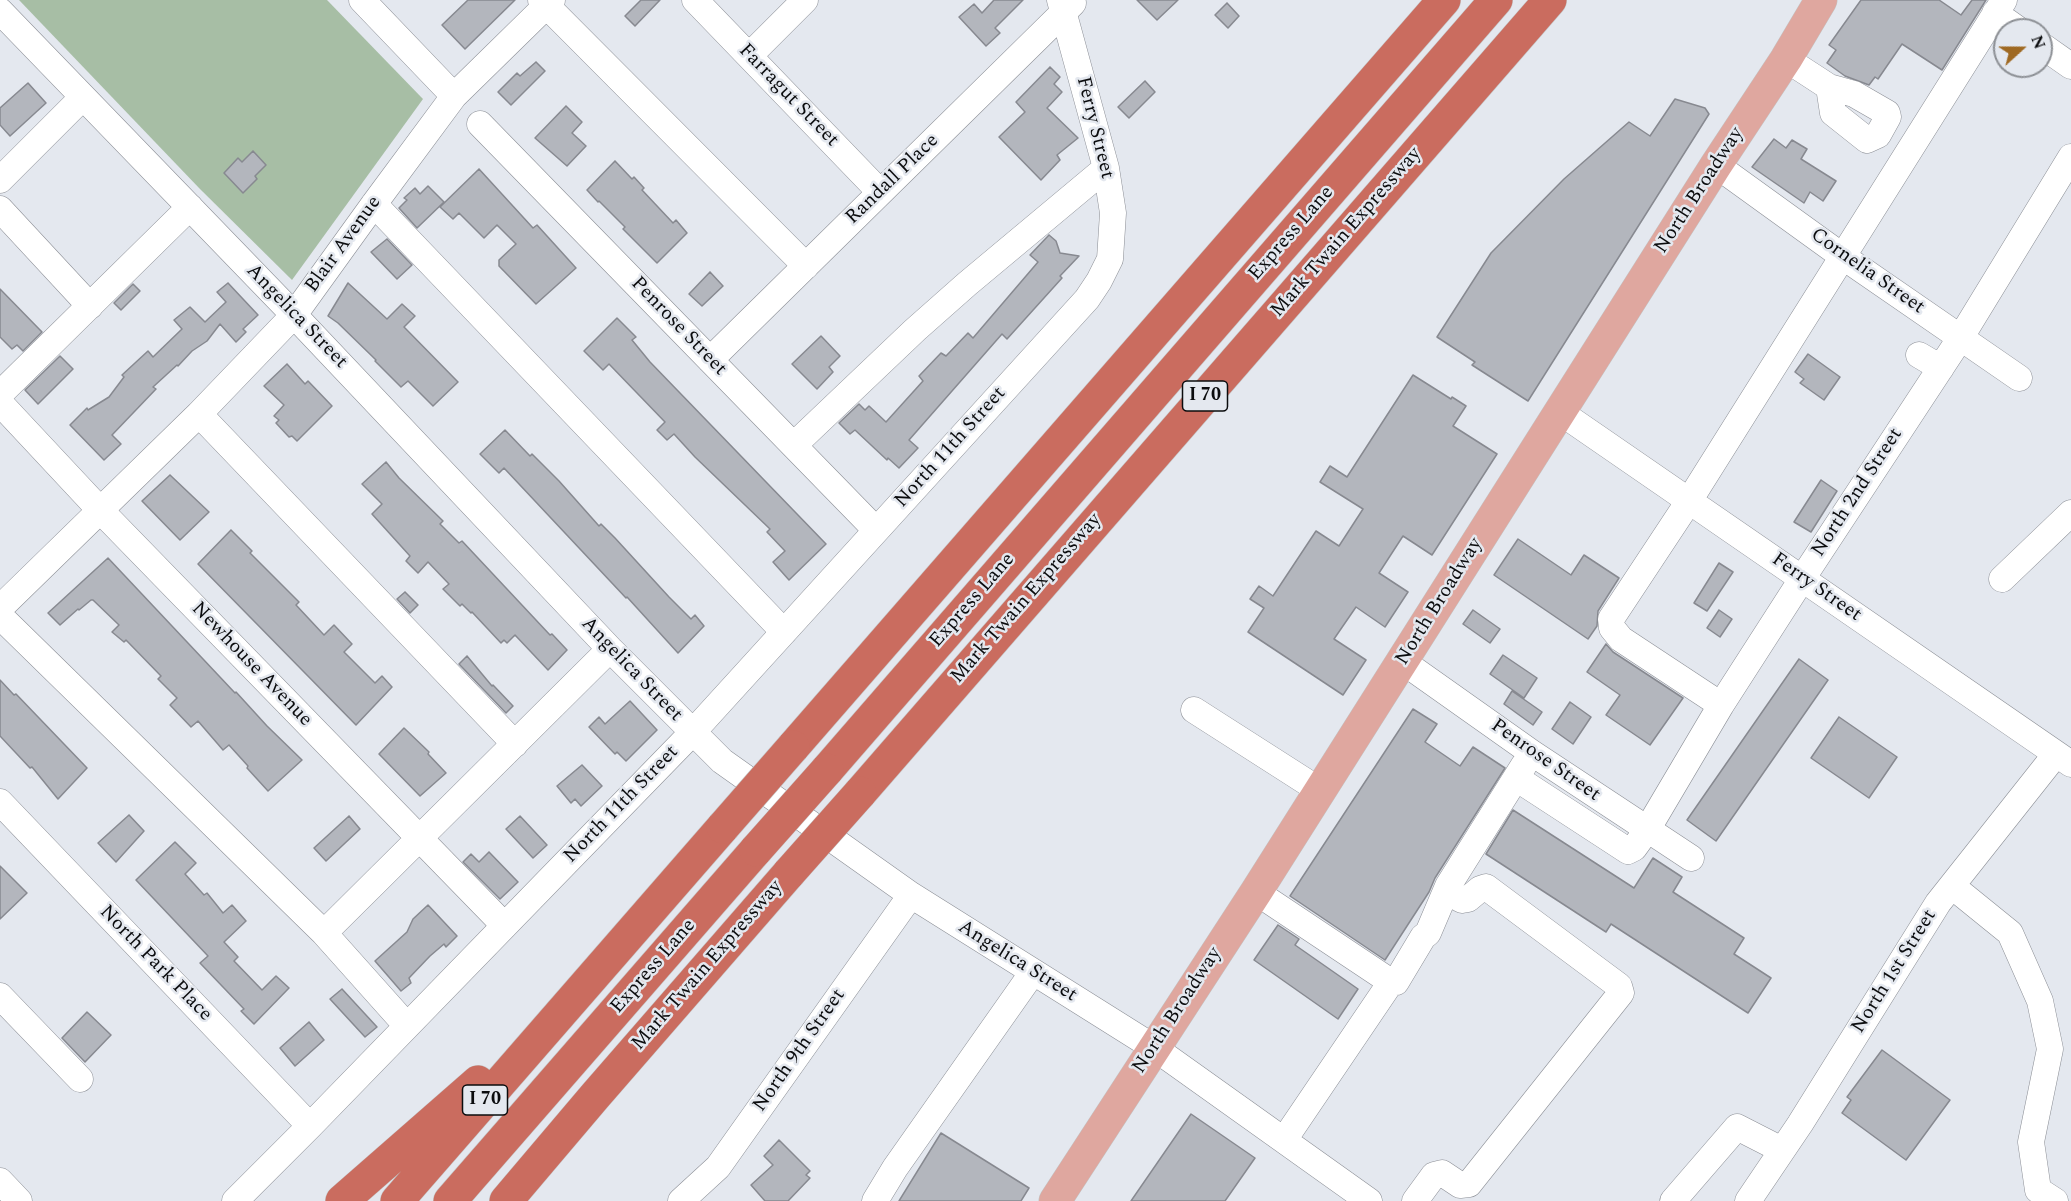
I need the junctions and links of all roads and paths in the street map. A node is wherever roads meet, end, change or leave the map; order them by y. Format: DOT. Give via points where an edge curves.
graph roads {
  1 [pos="362,0"];
  2 [pos="695,0"];
  3 [pos="806,0"];
  4 [pos="1444,0"];
  5 [pos="1496,0"];
  6 [pos="1550,0"];
  7 [pos="1821,0"];
  8 [pos="546,2"];
  9 [pos="1067,4"];
  10 [pos="1999,6"];
  11 [pos="0,11"];
  12 [pos="2009,18"];
  13 [pos="2053,53"];
  14 [pos="747,54"];
  15 [pos="1786,59"];
  16 [pos="2071,66"];
  17 [pos="1829,87"];
  18 [pos="454,96"];
  19 [pos="83,97"];
  20 [pos="480,124"];
  21 [pos="2071,157"];
  22 [pos="1716,165"];
  23 [pos="1106,168"];
  24 [pos="0,180"];
  25 [pos="880,192"];
  26 [pos="374,204"];
  27 [pos="189,207"];
  28 [pos="0,209"];
  29 [pos="1842,256"];
  30 [pos="1110,259"];
  31 [pos="806,266"];
  32 [pos="90,306"];
  33 [pos="294,315"];
  34 [pos="1961,337"];
  35 [pos="1919,355"];
  36 [pos="710,360"];
  37 [pos="1941,368"];
  38 [pos="2019,378"];
  39 [pos="0,394"];
  40 [pos="0,403"];
  41 [pos="1560,412"];
  42 [pos="199,414"];
  43 [pos="794,445"];
  44 [pos="1689,501"];
  45 [pos="101,511"];
  46 [pos="2071,513"];
  47 [pos="876,530"];
  48 [pos="1802,579"];
  49 [pos="2002,579"];
  50 [pos="0,608"];
  51 [pos="0,616"];
  52 [pos="784,632"];
  53 [pos="610,649"];
  54 [pos="1402,661"];
  55 [pos="1721,705"];
  56 [pos="1194,710"];
  57 [pos="692,733"];
  58 [pos="515,744"];
  59 [pos="1532,753"];
  60 [pos="2063,759"];
  61 [pos="1516,778"];
  62 [pos="1319,790"];
  63 [pos="0,802"];
  64 [pos="1647,830"];
  65 [pos="419,838"];
  66 [pos="1691,858"];
  67 [pos="1952,886"];
  68 [pos="1446,891"];
  69 [pos="1256,892"];
  70 [pos="911,895"];
  71 [pos="504,925"];
  72 [pos="324,933"];
  73 [pos="1033,972"];
  74 [pos="1391,982"];
  75 [pos="0,996"];
  76 [pos="572,999"];
  77 [pos="407,1026"];
  78 [pos="1153,1047"];
  79 [pos="80,1079"];
  80 [pos="310,1126"];
  81 [pos="1284,1140"];
  82 [pos="1782,1150"];
  83 [pos="0,1181"];
  84 [pos="20,1201"];
  85 [pos="235,1201"];
  86 [pos="342,1201"];
  87 [pos="398,1201"];
  88 [pos="450,1201"];
  89 [pos="506,1201"];
  90 [pos="681,1201"];
  91 [pos="875,1201"];
  92 [pos="1055,1201"];
  93 [pos="1369,1201"];
  94 [pos="1415,1201"];
  95 [pos="1672,1201"];
  96 [pos="1748,1201"];
  97 [pos="2055,1201"];
  1 -- 18 [label="street"];
  2 -- 14 [label="street, Farragut Street"];
  3 -- 14 [label="street"];
  4 -- 76 [label="highway, I 70, bridge"];
  5 -- 88 [label="highway, Express Lane, bridge"];
  6 -- 89 [label="highway, Mark Twain Expressway / I 70, bridge"];
  7 -- 15 [label="main road, North Broadway"];
  8 -- 18 [label="street, Blair Avenue"];
  8 -- 31 [label="street"];
  9 -- 23 [label="street, Ferry Street"];
  9 -- 25 [label="street, Randall Place"];
  10 -- 12 [label="street"];
  10 -- 29 [label="street"];
  11 -- 19 [label="street, Angelica Street"];
  13 -- 16 [label="street"];
  14 -- 25 [label="street, Farragut Street"];
  15 -- 17 [label="street"];
  15 -- 22 [label="main road, North Broadway"];
  18 -- 26 [label="street, Blair Avenue"];
  19 -- 24 [label="street"];
  19 -- 27 [label="street, Angelica Street"];
  20 -- 36 [label="street, Penrose Street"];
  21 -- 34 [label="street, North 2nd Street"];
  22 -- 29 [label="street, Cornelia Street"];
  22 -- 41 [label="main road, North Broadway"];
  23 -- 30 [label="street, Ferry Street" via="1113,213"];
  23 -- 43 [label="street" via="915,330"];
  25 -- 31 [label="street, Randall Place"];
  26 -- 33 [label="street, Blair Avenue"];
  26 -- 52 [label="street"];
  27 -- 32 [label="street"];
  27 -- 33 [label="street, Angelica Street"];
  28 -- 32 [label="street"];
  29 -- 34 [label="street, Cornelia Street"];
  29 -- 44 [label="street"];
  30 -- 47 [label="street, North 11th Street" via="1087,299"];
  31 -- 36 [label="street, Randall Place"];
  32 -- 39 [label="street"];
  33 -- 42 [label="street, Blair Avenue"];
  33 -- 53 [label="street, Angelica Street"];
  34 -- 37 [label="street, North 2nd Street"];
  34 -- 38 [label="street, Cornelia Street"];
  35 -- 37 [label="street"];
  36 -- 43 [label="street, Penrose Street"];
  37 -- 48 [label="street, North 2nd Street"];
  40 -- 45 [label="street, Newhouse Avenue"];
  41 -- 44 [label="street, Ferry Street"];
  41 -- 54 [label="main road, North Broadway"];
  42 -- 45 [label="street, Blair Avenue"];
  42 -- 58 [label="street"];
  43 -- 47 [label="street, Penrose Street"];
  44 -- 48 [label="street, Ferry Street"];
  44 -- 55 [label="street" via="1611,619 1612,628 1621,639"];
  45 -- 50 [label="street, Blair Avenue"];
  45 -- 65 [label="street, Newhouse Avenue"];
  46 -- 49 [label="street"];
  47 -- 52 [label="street, North 11th Street"];
  48 -- 55 [label="street, North 2nd Street"];
  48 -- 60 [label="street, Ferry Street"];
  51 -- 72 [label="street"];
  52 -- 57 [label="street, North 11th Street"];
  53 -- 57 [label="street, Angelica Street"];
  53 -- 58 [label="street"];
  54 -- 59 [label="street, Penrose Street"];
  54 -- 62 [label="main road, North Broadway"];
  55 -- 64 [label="street, North 2nd Street"];
  56 -- 62 [label="street"];
  57 -- 70 [label="street, Angelica Street" via="722,761"];
  57 -- 71 [label="street, North 11th Street"];
  58 -- 65 [label="street"];
  59 -- 61 [label="street"];
  59 -- 64 [label="street, Penrose Street"];
  60 -- 67 [label="street, North 1st Street"];
  61 -- 64 [label="street, North 2nd Street" via="1628,851"];
  61 -- 68 [label="street"];
  62 -- 69 [label="main road, North Broadway"];
  63 -- 80 [label="street, North Park Place"];
  64 -- 66 [label="street, Penrose Street"];
  65 -- 71 [label="street, Newhouse Avenue"];
  65 -- 72 [label="street"];
  67 -- 82 [label="street, North 1st Street"];
  67 -- 97 [label="street" via="2010,933 2040,1001 2049,1049 2031,1142 2038,1190"];
  68 -- 74 [label="street" via="1428,933 1396,982"];
  68 -- 94 [label="street" via="1462,900 1486,887 1619,986 1621,993 1469,1184 1460,1185 1443,1173 1434,1175"];
  69 -- 74 [label="street"];
  69 -- 78 [label="main road, North Broadway"];
  70 -- 73 [label="street, Angelica Street"];
  70 -- 90 [label="street, North 9th Street" via="718,1167"];
  71 -- 77 [label="street, North 11th Street"];
  72 -- 77 [label="street"];
  73 -- 78 [label="street, Angelica Street"];
  73 -- 91 [label="street"];
  74 -- 81 [label="street"];
  75 -- 79 [label="street"];
  76 -- 86 [label="highway"];
  76 -- 87 [label="highway, I 70"];
  77 -- 80 [label="street, North 11th Street"];
  78 -- 81 [label="street, Angelica Street"];
  78 -- 92 [label="main road, North Broadway"];
  80 -- 85 [label="street, North 11th Street"];
  81 -- 93 [label="street, Angelica Street"];
  82 -- 95 [label="street" via="1737,1127"];
  82 -- 96 [label="street, North 1st Street"];
  83 -- 84 [label="street"];
}
